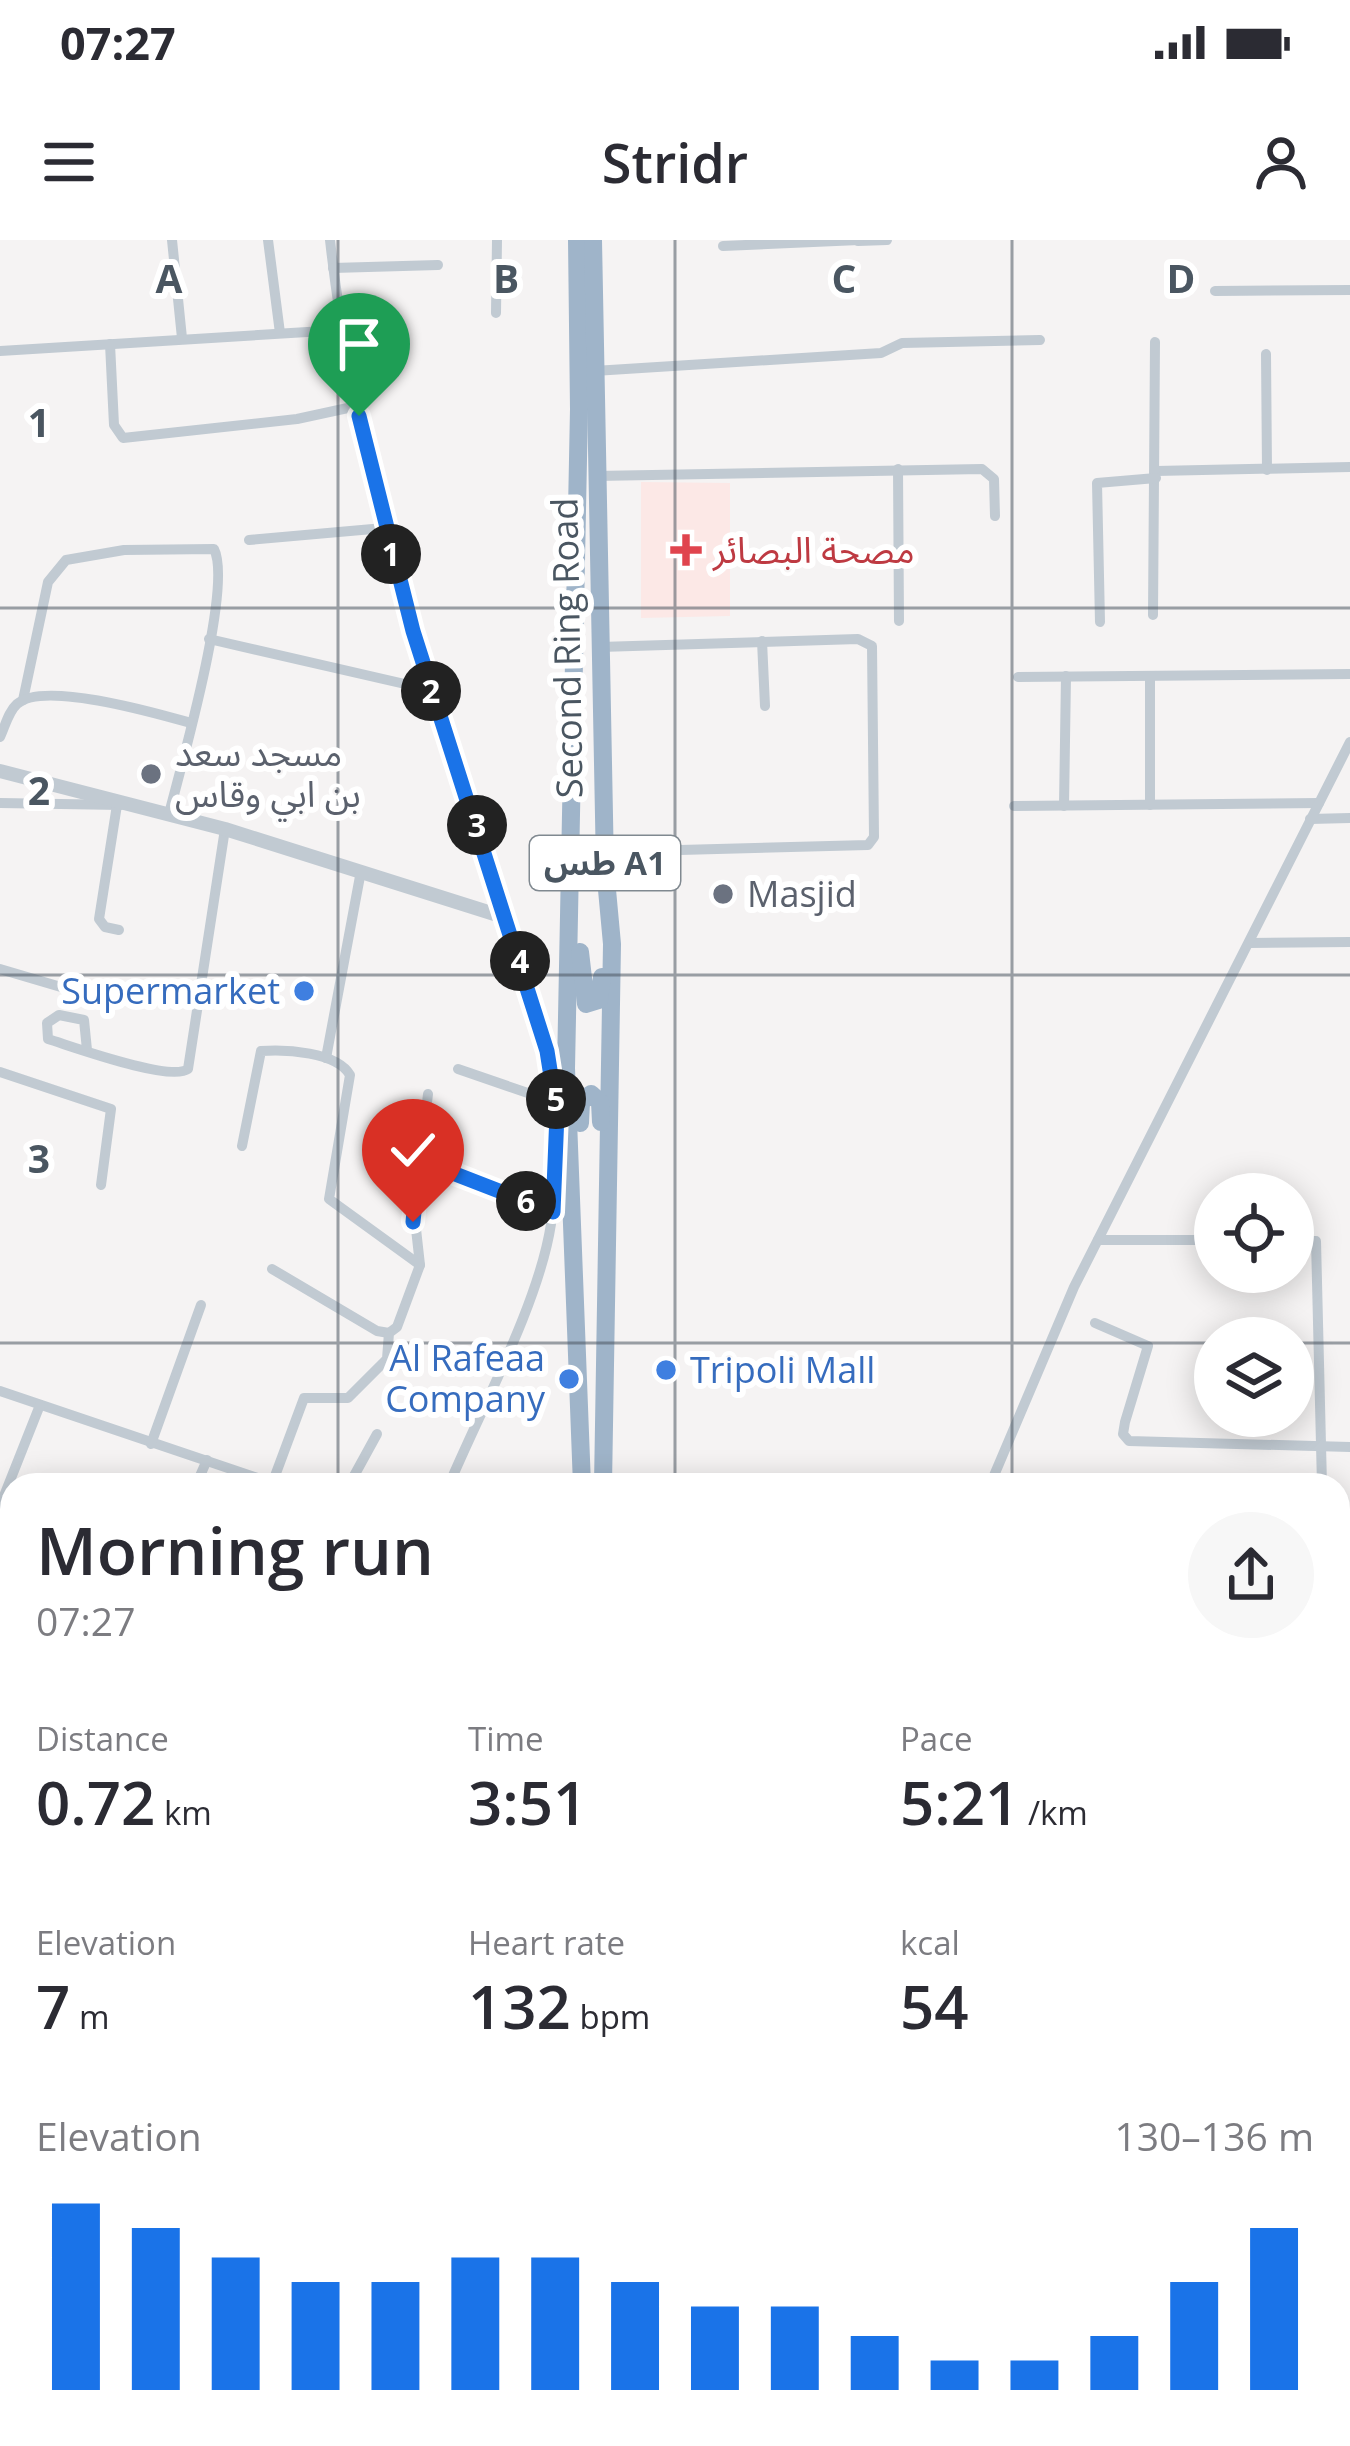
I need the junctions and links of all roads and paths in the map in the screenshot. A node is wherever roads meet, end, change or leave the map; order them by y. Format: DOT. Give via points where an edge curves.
graph roads {
  1 [pos="172,240"];
  2 [pos="268,240"];
  3 [pos="330,240"];
  4 [pos="497,240"];
  5 [pos="578,240"];
  6 [pos="593,240"];
  7 [pos="887,240"];
  8 [pos="859,241"];
  9 [pos="723,245"];
  10 [pos="438,265"];
  11 [pos="333,268"];
  12 [pos="1350,290"];
  13 [pos="1215,291"];
  14 [pos="496,313"];
  15 [pos="340,330"];
  16 [pos="280,333"];
  17 [pos="182,338"];
  18 [pos="1040,340"];
  19 [pos="1155,342"];
  20 [pos="110,344"];
  21 [pos="0,351"];
  22 [pos="1266,354"];
  23 [pos="594,370"];
  24 [pos="357,406"];
  25 [pos="1350,467"];
  26 [pos="898,469"];
  27 [pos="1267,470"];
  28 [pos="1156,474"];
  29 [pos="596,476"];
  30 [pos="578,497"];
  31 [pos="995,516"];
  32 [pos="384,528"];
  33 [pos="249,540"];
  34 [pos="1153,615"];
  35 [pos="899,621"];
  36 [pos="1100,622"];
  37 [pos="209,639"];
  38 [pos="763,640"];
  39 [pos="600,647"];
  40 [pos="1350,674"];
  41 [pos="1066,676"];
  42 [pos="1150,676"];
  43 [pos="1018,677"];
  44 [pos="431,690"];
  45 [pos="23,700"];
  46 [pos="765,706"];
  47 [pos="191,723"];
  48 [pos="0,737"];
  49 [pos="1350,742"];
  50 [pos="0,771"];
  51 [pos="0,803"];
  52 [pos="1319,803"];
  53 [pos="124,805"];
  54 [pos="1150,805"];
  55 [pos="1014,806"];
  56 [pos="1064,806"];
  57 [pos="169,814"];
  58 [pos="1350,818"];
  59 [pos="1310,819"];
  60 [pos="225,829"];
  61 [pos="605,860"];
  62 [pos="361,871"];
  63 [pos="507,918"];
  64 [pos="119,930"];
  65 [pos="1350,942"];
  66 [pos="1249,943"];
  67 [pos="0,969"];
  68 [pos="105,1000"];
  69 [pos="87,1050"];
  70 [pos="326,1058"];
  71 [pos="458,1070"];
  72 [pos="0,1072"];
  73 [pos="428,1094"];
  74 [pos="556,1103"];
  75 [pos="242,1146"];
  76 [pos="419,1160"];
  77 [pos="101,1185"];
  78 [pos="553,1212"];
  79 [pos="1098,1240"];
  80 [pos="1194,1240"];
  81 [pos="1314,1241"];
  82 [pos="420,1265"];
  83 [pos="272,1269"];
  84 [pos="575,1276"];
  85 [pos="610,1282"];
  86 [pos="201,1305"];
  87 [pos="1095,1323"];
  88 [pos="389,1333"];
  89 [pos="0,1391"];
  90 [pos="40,1405"];
  91 [pos="377,1434"];
  92 [pos="151,1444"];
  93 [pos="1350,1447"];
  94 [pos="1321,1448"];
  95 [pos="207,1460"];
  96 [pos="13,1473"];
  97 [pos="201,1473"];
  98 [pos="244,1473"];
  99 [pos="279,1473"];
  100 [pos="356,1473"];
  101 [pos="454,1473"];
  102 [pos="582,1473"];
  103 [pos="603,1473"];
  104 [pos="995,1473"];
  105 [pos="1322,1473"];
  1 -- 17 [label="street"];
  2 -- 16 [label="street"];
  3 -- 11 [label="street"];
  4 -- 14 [label="street"];
  5 -- 30 [label="highway, Second Ring Road / طس A1"];
  6 -- 23 [label="highway, Second Ring Road / طس A1"];
  7 -- 8 [label="street"];
  8 -- 9 [label="street"];
  10 -- 11 [label="street"];
  11 -- 15 [label="street"];
  12 -- 13 [label="street"];
  15 -- 16 [label="street"];
  15 -- 24 [label="street"];
  16 -- 17 [label="street"];
  17 -- 20 [label="street"];
  18 -- 23 [label="street" via="902,343 881,353"];
  19 -- 28 [label="street"];
  20 -- 21 [label="street"];
  20 -- 24 [label="street" via="114,425 124,438"];
  22 -- 27 [label="street"];
  23 -- 29 [label="highway, Second Ring Road / طس A1"];
  24 -- 32 [label="street"];
  25 -- 27 [label="street"];
  26 -- 29 [label="street"];
  26 -- 31 [label="street" via="990,473"];
  26 -- 35 [label="street"];
  27 -- 28 [label="street"];
  28 -- 34 [label="street"];
  28 -- 36 [label="street" via="1097,483"];
  29 -- 39 [label="highway, Second Ring Road / طس A1"];
  30 -- 61 [label="highway" via="579,945 583,1000 592,1006 603,962"];
  30 -- 84 [label="highway, Second Ring Road / طس A1" via="566,1047"];
  32 -- 33 [label="street"];
  32 -- 44 [label="street"];
  37 -- 44 [label="street"];
  37 -- 45 [label="street" via="214,549 74,556 48,582"];
  37 -- 47 [label="street"];
  38 -- 39 [label="street"];
  38 -- 46 [label="street"];
  38 -- 61 [label="street" via="858,638 872,646 874,837 868,845"];
  39 -- 61 [label="highway, Second Ring Road / طس A1"];
  40 -- 42 [label="street"];
  41 -- 42 [label="street"];
  41 -- 43 [label="street"];
  41 -- 56 [label="street"];
  42 -- 54 [label="street"];
  44 -- 63 [label="street"];
  45 -- 47 [label="street" via="102,701"];
  45 -- 48 [label="street"];
  47 -- 57 [label="street"];
  49 -- 52 [label="street"];
  50 -- 53 [label="street"];
  51 -- 53 [label="street"];
  52 -- 54 [label="street"];
  52 -- 59 [label="street"];
  53 -- 57 [label="street"];
  53 -- 64 [label="street" via="99,919"];
  54 -- 56 [label="street"];
  55 -- 56 [label="street"];
  57 -- 60 [label="street"];
  58 -- 59 [label="street"];
  59 -- 66 [label="street"];
  60 -- 62 [label="street"];
  60 -- 69 [label="street" via="188,1069 178,1075"];
  61 -- 85 [label="highway, Second Ring Road / طس A1" via="612,944"];
  62 -- 63 [label="street"];
  62 -- 70 [label="street"];
  63 -- 74 [label="street"];
  65 -- 66 [label="street"];
  66 -- 79 [label="street"];
  67 -- 68 [label="street"];
  70 -- 75 [label="street" via="261,1052"];
  70 -- 82 [label="street" via="350,1075 329,1199"];
  71 -- 74 [label="street"];
  72 -- 77 [label="street" via="111,1109"];
  73 -- 76 [label="street"];
  74 -- 78 [label="street"];
  76 -- 78 [label="street"];
  76 -- 82 [label="street" via="413,1222"];
  78 -- 101 [label="street" via="532,1286"];
  79 -- 80 [label="street"];
  79 -- 104 [label="street"];
  81 -- 94 [label="street"];
  82 -- 88 [label="street"];
  83 -- 88 [label="street"];
  84 -- 85 [label="highway" via="580,1105 590,1094 600,1102"];
  84 -- 102 [label="highway, Second Ring Road / طس A1"];
  85 -- 103 [label="highway, Second Ring Road / طس A1"];
  86 -- 92 [label="street"];
  87 -- 94 [label="street" via="1148,1346 1125,1421 1129,1441"];
  88 -- 99 [label="street" via="387,1359 348,1398 304,1398"];
  89 -- 90 [label="street"];
  90 -- 92 [label="street"];
  90 -- 96 [label="street"];
  91 -- 100 [label="street"];
  92 -- 95 [label="street"];
  93 -- 94 [label="street"];
  94 -- 105 [label="street"];
  95 -- 97 [label="street"];
  95 -- 98 [label="street"];
}
